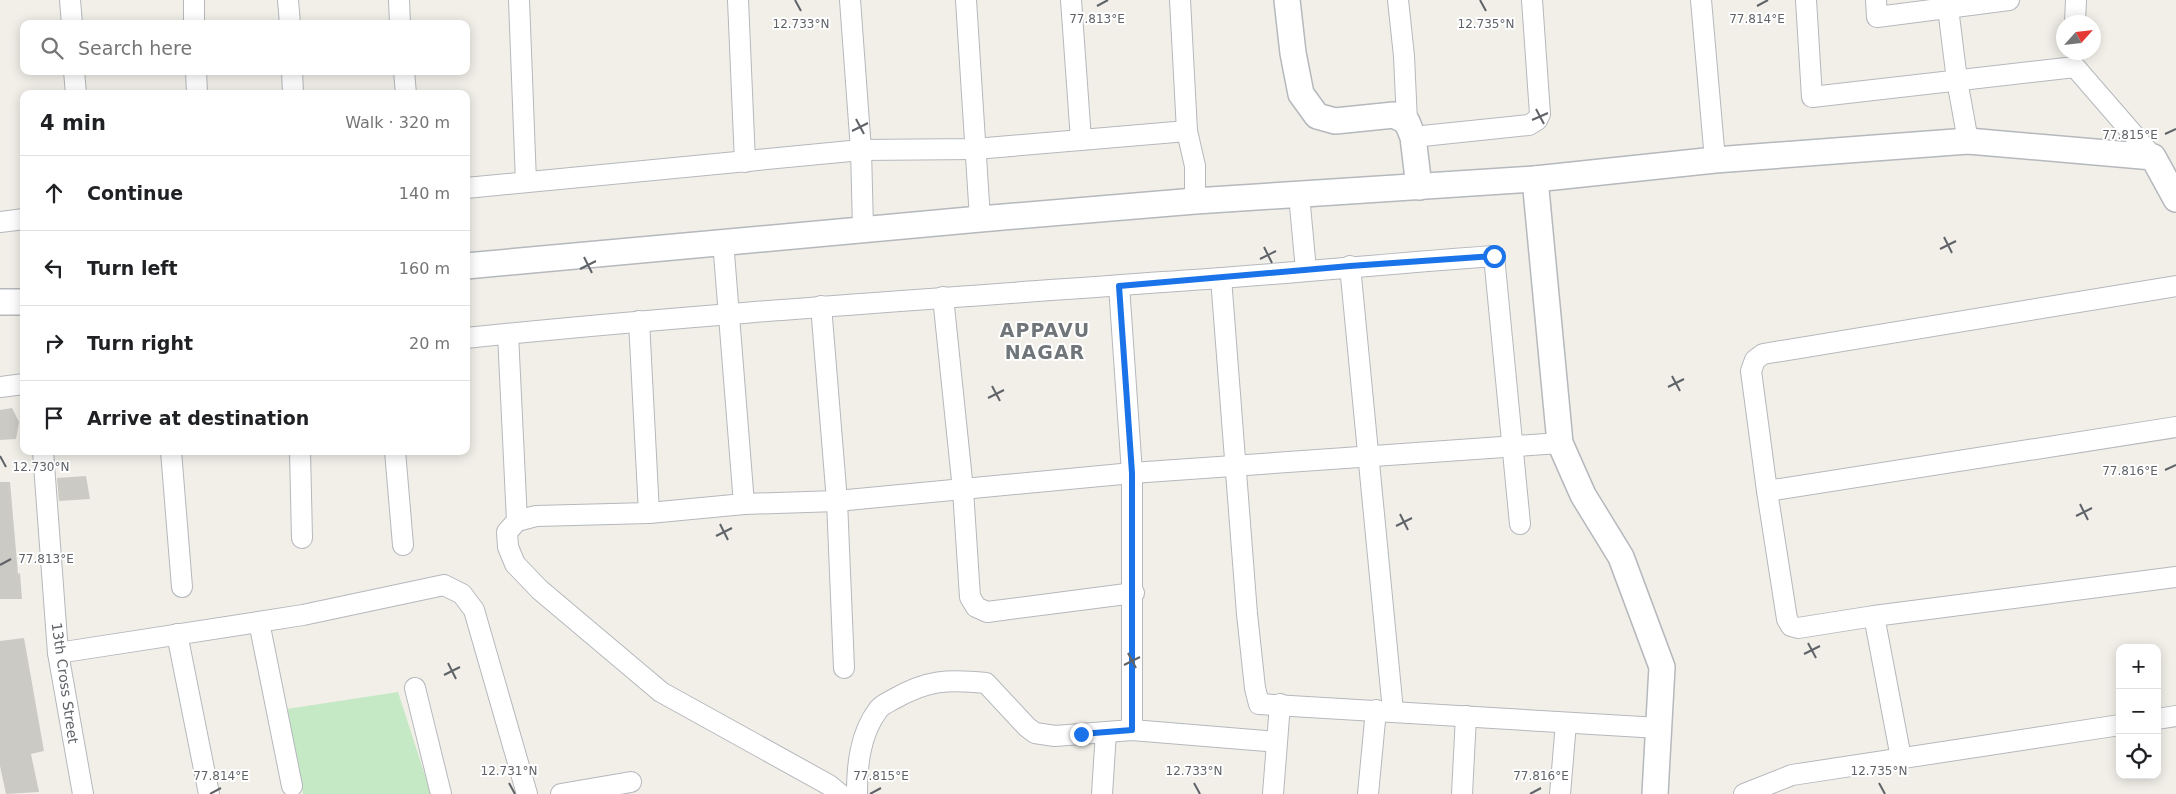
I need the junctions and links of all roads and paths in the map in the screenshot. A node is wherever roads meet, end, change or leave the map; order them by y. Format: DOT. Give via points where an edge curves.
graph roads {
  1 [pos="70,0"];
  2 [pos="194,0"];
  3 [pos="288,0"];
  4 [pos="399,0"];
  5 [pos="519,0"];
  6 [pos="738,0"];
  7 [pos="850,0"];
  8 [pos="966,0"];
  9 [pos="1072,0"];
  10 [pos="1180,0"];
  11 [pos="1287,0"];
  12 [pos="1398,0"];
  13 [pos="1532,0"];
  14 [pos="1701,0"];
  15 [pos="1806,0"];
  16 [pos="1876,0"];
  17 [pos="2009,0"];
  18 [pos="2076,0"];
  19 [pos="1948,5"];
  20 [pos="2075,15"];
  21 [pos="72,20"];
  22 [pos="194,20"];
  23 [pos="290,20"];
  24 [pos="400,20"];
  25 [pos="2075,60"];
  26 [pos="74,75"];
  27 [pos="196,75"];
  28 [pos="292,75"];
  29 [pos="404,75"];
  30 [pos="1957,80"];
  31 [pos="76,90"];
  32 [pos="197,90"];
  33 [pos="294,90"];
  34 [pos="406,90"];
  35 [pos="1410,129"];
  36 [pos="1187,131"];
  37 [pos="1081,140"];
  38 [pos="1968,141"];
  39 [pos="975,149"];
  40 [pos="861,150"];
  41 [pos="2164,158"];
  42 [pos="1715,160"];
  43 [pos="745,162"];
  44 [pos="1535,178"];
  45 [pos="526,182"];
  46 [pos="1419,187"];
  47 [pos="470,188"];
  48 [pos="1299,195"];
  49 [pos="2176,200"];
  50 [pos="1195,201"];
  51 [pos="980,219"];
  52 [pos="20,220"];
  53 [pos="0,222"];
  54 [pos="863,228"];
  55 [pos="723,241"];
  56 [pos="470,266"];
  57 [pos="1350,266"];
  58 [pos="1306,270"];
  59 [pos="1222,278"];
  60 [pos="1119,286"];
  61 [pos="2176,286"];
  62 [pos="943,297"];
  63 [pos="821,306"];
  64 [pos="729,313"];
  65 [pos="639,320"];
  66 [pos="508,334"];
  67 [pos="470,338"];
  68 [pos="20,385"];
  69 [pos="0,388"];
  70 [pos="2176,427"];
  71 [pos="1560,443"];
  72 [pos="1511,445"];
  73 [pos="43,455"];
  74 [pos="171,455"];
  75 [pos="300,455"];
  76 [pos="395,455"];
  77 [pos="1368,457"];
  78 [pos="1235,466"];
  79 [pos="1132,473"];
  80 [pos="963,490"];
  81 [pos="1767,491"];
  82 [pos="837,501"];
  83 [pos="744,504"];
  84 [pos="649,513"];
  85 [pos="517,521"];
  86 [pos="1520,524"];
  87 [pos="302,538"];
  88 [pos="403,545"];
  89 [pos="2176,577"];
  90 [pos="182,588"];
  91 [pos="1134,593"];
  92 [pos="1874,616"];
  93 [pos="259,622"];
  94 [pos="177,634"];
  95 [pos="58,653"];
  96 [pos="844,668"];
  97 [pos="415,688"];
  98 [pos="1280,704"];
  99 [pos="1384,711"];
  100 [pos="1466,716"];
  101 [pos="2176,716"];
  102 [pos="2161,718"];
  103 [pos="1566,722"];
  104 [pos="2116,726"];
  105 [pos="1659,728"];
  106 [pos="1132,730"];
  107 [pos="1106,732"];
  108 [pos="1277,742"];
  109 [pos="1901,758"];
  110 [pos="631,782"];
  111 [pos="292,786"];
  112 [pos="83,794"];
  113 [pos="209,794"];
  114 [pos="441,794"];
  115 [pos="527,794"];
  116 [pos="561,794"];
  117 [pos="840,794"];
  118 [pos="857,794"];
  119 [pos="1102,794"];
  120 [pos="1273,794"];
  121 [pos="1368,794"];
  122 [pos="1462,794"];
  123 [pos="1560,794"];
  124 [pos="1655,794"];
  125 [pos="1744,794"];
  1 -- 21 [label="street"];
  2 -- 22 [label="street"];
  3 -- 23 [label="street"];
  4 -- 24 [label="street"];
  5 -- 45 [label="street"];
  6 -- 43 [label="street"];
  7 -- 40 [label="street"];
  8 -- 39 [label="street"];
  9 -- 37 [label="street"];
  10 -- 36 [label="street"];
  11 -- 35 [label="street" via="1301,94 1317,116 1335,121 1394,115"];
  12 -- 35 [label="street"];
  13 -- 35 [label="street" via="1540,114 1537,120 1529,125"];
  14 -- 42 [label="street"];
  15 -- 30 [label="street" via="1812,96"];
  16 -- 19 [label="street" via="1877,17"];
  17 -- 19 [label="street"];
  18 -- 20 [label="street"];
  19 -- 30 [label="street"];
  25 -- 30 [label="street"];
  25 -- 41 [label="street"];
  26 -- 31 [label="street"];
  27 -- 32 [label="street"];
  28 -- 33 [label="street"];
  29 -- 34 [label="street"];
  30 -- 38 [label="street"];
  35 -- 46 [label="street"];
  36 -- 37 [label="street"];
  36 -- 50 [label="street" via="1195,166"];
  37 -- 39 [label="street"];
  38 -- 41 [label="street"];
  38 -- 42 [label="street"];
  39 -- 40 [label="street"];
  39 -- 51 [label="street"];
  40 -- 43 [label="street"];
  40 -- 54 [label="street"];
  41 -- 49 [label="street"];
  42 -- 44 [label="street"];
  43 -- 45 [label="street"];
  44 -- 46 [label="street"];
  44 -- 71 [label="street"];
  45 -- 47 [label="street"];
  46 -- 48 [label="street"];
  48 -- 50 [label="street"];
  48 -- 58 [label="street"];
  50 -- 51 [label="street"];
  51 -- 54 [label="street"];
  52 -- 53 [label="street"];
  54 -- 55 [label="street"];
  55 -- 56 [label="street"];
  55 -- 64 [label="street"];
  57 -- 58 [label="street"];
  57 -- 72 [label="street" via="1494,256"];
  57 -- 77 [label="street"];
  58 -- 59 [label="street"];
  59 -- 60 [label="street"];
  59 -- 78 [label="street"];
  60 -- 62 [label="street"];
  60 -- 79 [label="street"];
  61 -- 81 [label="street" via="1763,354 1755,360 1751,371"];
  62 -- 63 [label="street"];
  62 -- 80 [label="street"];
  63 -- 64 [label="street"];
  63 -- 82 [label="street"];
  64 -- 65 [label="street"];
  64 -- 83 [label="street"];
  65 -- 66 [label="street"];
  65 -- 84 [label="street"];
  66 -- 67 [label="street"];
  66 -- 85 [label="street"];
  68 -- 69 [label="street"];
  70 -- 81 [label="street"];
  71 -- 72 [label="street"];
  71 -- 105 [label="street" via="1583,495 1621,558 1662,667"];
  72 -- 77 [label="street"];
  72 -- 86 [label="street"];
  73 -- 95 [label="street, 13th Cross Street"];
  74 -- 90 [label="street"];
  75 -- 87 [label="street"];
  76 -- 88 [label="street"];
  77 -- 78 [label="street"];
  77 -- 99 [label="street"];
  78 -- 79 [label="street"];
  78 -- 98 [label="street" via="1254,688 1260,704"];
  79 -- 80 [label="street"];
  79 -- 91 [label="street"];
  80 -- 82 [label="street"];
  80 -- 91 [label="street" via="970,597 976,607 986,612"];
  81 -- 92 [label="street" via="1787,619 1791,626 1798,628"];
  82 -- 83 [label="street"];
  82 -- 96 [label="street"];
  83 -- 84 [label="street"];
  84 -- 85 [label="street" via="536,516"];
  85 -- 117 [label="street" via="507,532 508,547 516,564 540,590 661,692"];
  89 -- 92 [label="street"];
  91 -- 106 [label="street"];
  92 -- 109 [label="street"];
  93 -- 94 [label="street"];
  93 -- 111 [label="street"];
  93 -- 115 [label="street" via="444,585 462,594 474,610"];
  94 -- 95 [label="street"];
  94 -- 113 [label="street"];
  95 -- 112 [label="street, 13th Cross Street"];
  97 -- 114 [label="street"];
  98 -- 99 [label="street"];
  98 -- 108 [label="street"];
  99 -- 100 [label="street"];
  99 -- 121 [label="street"];
  100 -- 103 [label="street"];
  100 -- 122 [label="street"];
  101 -- 102 [label="street"];
  103 -- 105 [label="street"];
  103 -- 123 [label="street"];
  104 -- 109 [label="street"];
  105 -- 124 [label="street"];
  106 -- 107 [label="street"];
  106 -- 108 [label="street"];
  107 -- 118 [label="street" via="1055,736 1035,733 986,683 936,681 878,708 863,738"];
  107 -- 119 [label="street"];
  108 -- 120 [label="street"];
  109 -- 125 [label="street" via="1792,775"];
  110 -- 116 [label="street"];
}
